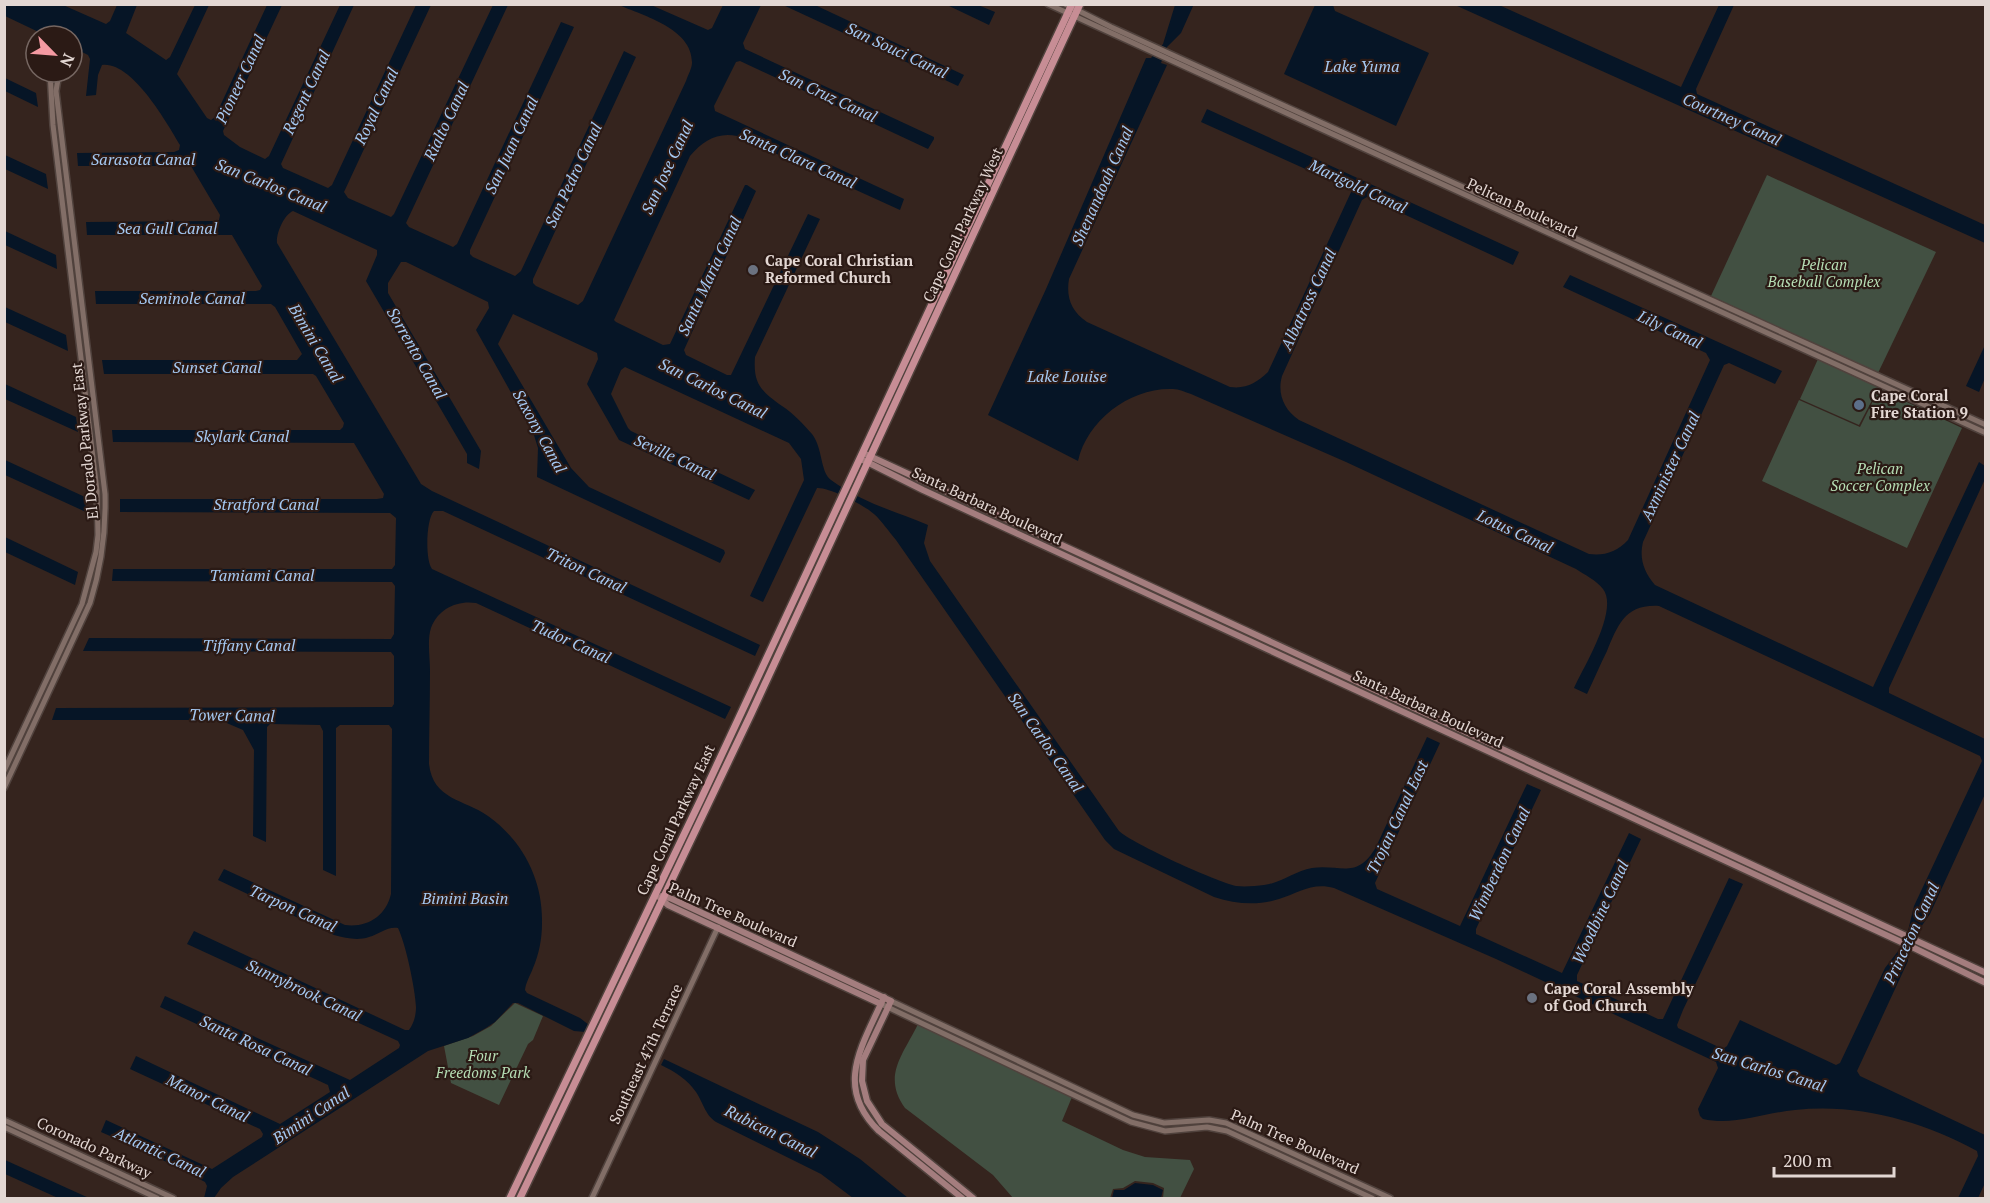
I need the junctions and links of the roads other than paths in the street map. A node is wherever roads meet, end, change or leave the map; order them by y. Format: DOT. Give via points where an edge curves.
graph roads {
  1 [pos="1048,4"];
  2 [pos="1072,9"];
  3 [pos="1150,47"];
  4 [pos="1170,57"];
  5 [pos="51,84"];
  6 [pos="57,84"];
  7 [pos="984,194"];
  8 [pos="970,241"];
  9 [pos="951,266"];
  10 [pos="937,313"];
  11 [pos="920,332"];
  12 [pos="906,380"];
  13 [pos="1986,425"];
  14 [pos="1986,434"];
  15 [pos="865,458"];
  16 [pos="876,467"];
  17 [pos="855,492"];
  18 [pos="800,588"];
  19 [pos="783,624"];
  20 [pos="792,626"];
  21 [pos="773,667"];
  22 [pos="753,687"];
  23 [pos="733,731"];
  24 [pos="742,733"];
  25 [pos="4,771"];
  26 [pos="722,776"];
  27 [pos="4,788"];
  28 [pos="656,895"];
  29 [pos="664,899"];
  30 [pos="715,920"];
  31 [pos="719,928"];
  32 [pos="1901,939"];
  33 [pos="1913,944"];
  34 [pos="1986,973"];
  35 [pos="1986,983"];
  36 [pos="884,997"];
  37 [pos="606,998"];
  38 [pos="881,1004"];
  39 [pos="889,1004"];
  40 [pos="914,1011"];
  41 [pos="910,1018"];
  42 [pos="963,1035"];
  43 [pos="960,1041"];
  44 [pos="593,1049"];
  45 [pos="1010,1057"];
  46 [pos="1006,1063"];
  47 [pos="1056,1078"];
  48 [pos="1053,1085"];
  49 [pos="1105,1102"];
  50 [pos="1102,1109"];
  51 [pos="4,1120"];
  52 [pos="1156,1122"];
  53 [pos="4,1127"];
  54 [pos="1156,1129"];
  55 [pos="1242,1130"];
  56 [pos="1239,1136"];
  57 [pos="932,1169"];
  58 [pos="152,1192"];
  59 [pos="964,1196"];
  60 [pos="157,1198"];
  61 [pos="173,1198"];
  62 [pos="510,1198"];
  63 [pos="520,1198"];
  64 [pos="592,1198"];
  65 [pos="973,1198"];
  66 [pos="1372,1198"];
  67 [pos="1390,1198"];
  1 -- 2 [label="street, Pelican Boulevard"];
  2 -- 3 [label="street, Pelican Boulevard"];
  2 -- 3 [label="street, Pelican Boulevard" via="1128,42"];
  2 -- 7 [label="main road, Cape Coral Parkway West"];
  2 -- 8 [label="main road, Cape Coral Parkway West"];
  3 -- 4 [label="street, Pelican Boulevard"];
  4 -- 13 [label="street, Pelican Boulevard"];
  4 -- 14 [label="street, Pelican Boulevard"];
  5 -- 25 [label="street, El Dorado Parkway East" via="97,491 98,535 81,607"];
  6 -- 27 [label="street, El Dorado Parkway East" via="105,494 105,529 88,609"];
  7 -- 8 [label="main road"];
  7 -- 9 [label="main road, Cape Coral Parkway West"];
  8 -- 10 [label="main road, Cape Coral Parkway West"];
  9 -- 10 [label="main road"];
  9 -- 11 [label="main road, Cape Coral Parkway West"];
  10 -- 12 [label="main road, Cape Coral Parkway West"];
  11 -- 12 [label="main road" via="905,372"];
  11 -- 15 [label="main road, Cape Coral Parkway West"];
  12 -- 15 [label="main road, Cape Coral Parkway West"];
  15 -- 16 [label="main road, Santa Barbara Boulevard"];
  15 -- 17 [label="main road"];
  15 -- 18 [label="main road, Cape Coral Parkway East" via="846,488"];
  15 -- 32 [label="main road, Santa Barbara Boulevard" via="1767,871"];
  16 -- 17 [label="main road" via="868,469"];
  16 -- 32 [label="main road, Santa Barbara Boulevard"];
  17 -- 20 [label="main road, Cape Coral Parkway East"];
  18 -- 19 [label="main road, Cape Coral Parkway East"];
  18 -- 20 [label="main road" via="802,594"];
  19 -- 21 [label="main road" via="785,630 773,656"];
  19 -- 22 [label="main road, Cape Coral Parkway East"];
  20 -- 21 [label="main road, Cape Coral Parkway East"];
  21 -- 24 [label="main road, Cape Coral Parkway East"];
  22 -- 23 [label="main road, Cape Coral Parkway East"];
  22 -- 24 [label="main road" via="756,693"];
  23 -- 26 [label="main road" via="734,738 719,773"];
  23 -- 28 [label="main road, Cape Coral Parkway East"];
  24 -- 26 [label="main road, Cape Coral Parkway East"];
  26 -- 29 [label="main road, Cape Coral Parkway East"];
  28 -- 29 [label="main road, Palm Tree Boulevard"];
  28 -- 37 [label="main road, Cape Coral Parkway East"];
  29 -- 30 [label="main road, Palm Tree Boulevard"];
  29 -- 31 [label="main road, Palm Tree Boulevard" via="668,905"];
  29 -- 44 [label="main road, Cape Coral Parkway East"];
  30 -- 31 [label="street"];
  30 -- 36 [label="main road, Palm Tree Boulevard"];
  31 -- 38 [label="main road, Palm Tree Boulevard"];
  31 -- 64 [label="street, Southeast 47th Terrace"];
  32 -- 33 [label="main road, Santa Barbara Boulevard"];
  33 -- 34 [label="main road, Santa Barbara Boulevard"];
  33 -- 35 [label="main road, Santa Barbara Boulevard"];
  36 -- 38 [label="main road"];
  36 -- 39 [label="main road, Palm Tree Boulevard"];
  37 -- 44 [label="main road" via="609,1002"];
  37 -- 62 [label="main road, Cape Coral Parkway East"];
  38 -- 39 [label="street, Palm Tree Boulevard"];
  38 -- 57 [label="main road" via="858,1054 857,1096 873,1124"];
  39 -- 40 [label="street, Palm Tree Boulevard"];
  39 -- 41 [label="street, Palm Tree Boulevard"];
  39 -- 57 [label="main road" via="863,1060 864,1094 882,1124"];
  40 -- 41 [label="street"];
  40 -- 42 [label="street, Palm Tree Boulevard"];
  41 -- 43 [label="street, Palm Tree Boulevard"];
  42 -- 43 [label="street"];
  42 -- 45 [label="street, Palm Tree Boulevard"];
  43 -- 46 [label="street, Palm Tree Boulevard"];
  44 -- 63 [label="main road, Cape Coral Parkway East"];
  45 -- 46 [label="street"];
  45 -- 47 [label="street, Palm Tree Boulevard"];
  46 -- 48 [label="street, Palm Tree Boulevard"];
  47 -- 48 [label="street"];
  47 -- 49 [label="street, Palm Tree Boulevard"];
  48 -- 50 [label="street, Palm Tree Boulevard"];
  49 -- 50 [label="street"];
  49 -- 52 [label="street, Palm Tree Boulevard"];
  50 -- 54 [label="street, Palm Tree Boulevard"];
  51 -- 58 [label="street, Coronado Parkway"];
  52 -- 54 [label="street"];
  52 -- 55 [label="street, Palm Tree Boulevard" via="1218,1120"];
  53 -- 58 [label="street, Coronado Parkway"];
  54 -- 56 [label="street, Palm Tree Boulevard" via="1212,1127"];
  55 -- 56 [label="street"];
  55 -- 67 [label="street, Palm Tree Boulevard"];
  56 -- 66 [label="street, Palm Tree Boulevard"];
  57 -- 59 [label="main road"];
  58 -- 60 [label="street, Coronado Parkway"];
  58 -- 61 [label="street, Coronado Parkway"];
  59 -- 65 [label="main road"];
}
